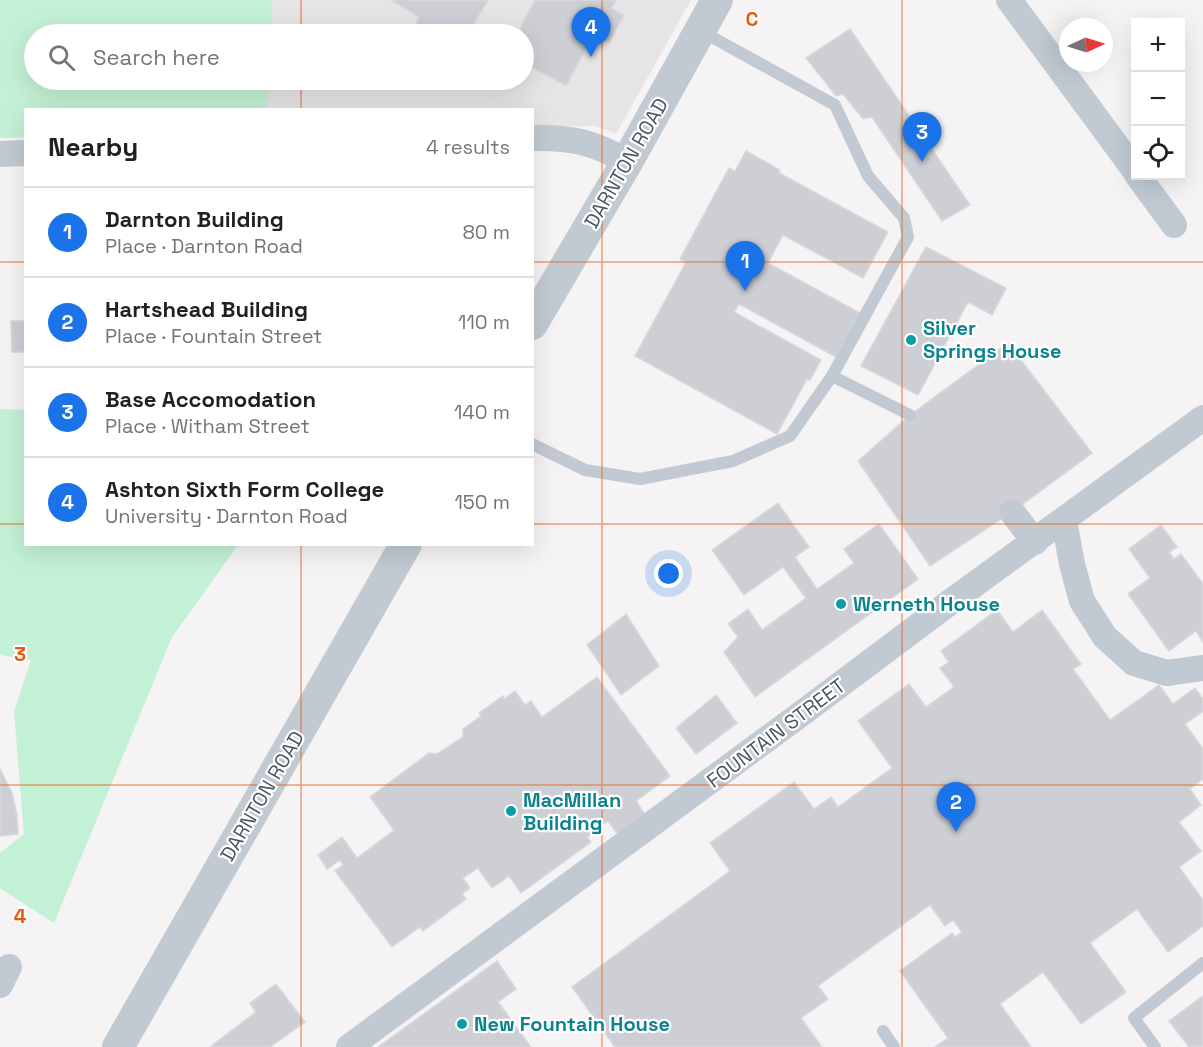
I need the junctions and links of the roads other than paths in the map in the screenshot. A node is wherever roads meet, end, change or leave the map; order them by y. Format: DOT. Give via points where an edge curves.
graph roads {
  1 [pos="717,0"];
  2 [pos="1009,0"];
  3 [pos="701,31"];
  4 [pos="534,138"];
  5 [pos="24,153"];
  6 [pos="0,154"];
  7 [pos="627,162"];
  8 [pos="1131,166"];
  9 [pos="1141,180"];
  10 [pos="1174,225"];
  11 [pos="534,321"];
  12 [pos="831,376"];
  13 [pos="910,416"];
  14 [pos="1203,418"];
  15 [pos="534,445"];
  16 [pos="1012,512"];
  17 [pos="1064,520"];
  18 [pos="1035,542"];
  19 [pos="405,546"];
  20 [pos="1203,668"];
  21 [pos="1203,963"];
  22 [pos="883,1031"];
  23 [pos="118,1047"];
  24 [pos="349,1047"];
  25 [pos="894,1047"];
  26 [pos="1155,1047"];
  1 -- 3 [label="street, DARNTON ROAD"];
  2 -- 8 [label="street"];
  3 -- 7 [label="street, DARNTON ROAD"];
  3 -- 12 [label="lane" via="835,105 868,176 904,218 908,237"];
  4 -- 7 [label="street" via="579,140"];
  5 -- 6 [label="street"];
  7 -- 11 [label="street, DARNTON ROAD"];
  9 -- 10 [label="street"];
  12 -- 13 [label="lane"];
  12 -- 15 [label="lane" via="790,436 733,461 640,479 585,470"];
  14 -- 17 [label="street, FOUNTAIN STREET"];
  16 -- 18 [label="street"];
  17 -- 18 [label="street, FOUNTAIN STREET"];
  17 -- 20 [label="street" via="1082,601 1105,637 1134,663 1167,673"];
  18 -- 24 [label="street, FOUNTAIN STREET"];
  19 -- 23 [label="street, DARNTON ROAD"];
  21 -- 26 [label="lane" via="1134,1018"];
  22 -- 25 [label="lane"];
}
